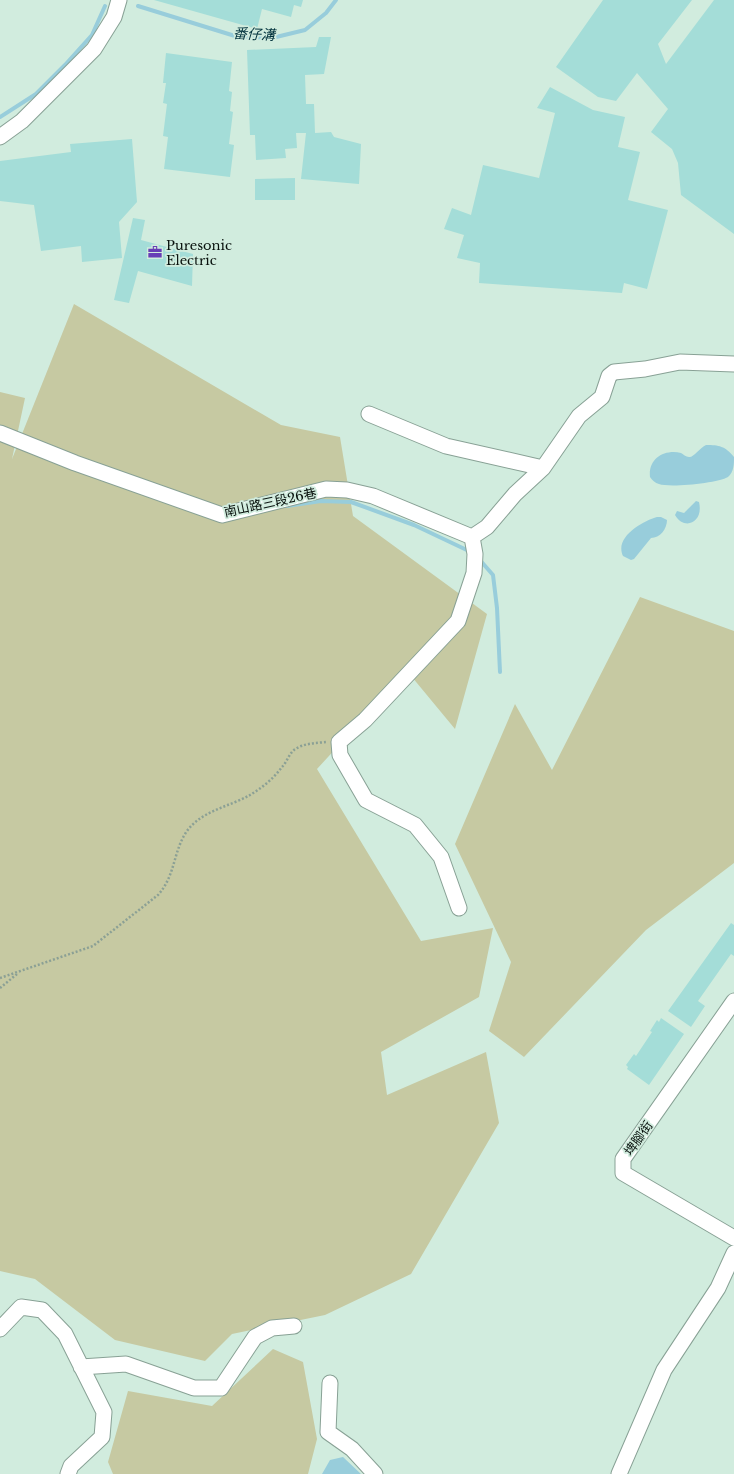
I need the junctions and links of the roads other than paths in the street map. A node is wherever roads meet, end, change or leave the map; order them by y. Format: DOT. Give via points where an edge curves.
graph roads {
  1 [pos="118,4"];
  2 [pos="0,136"];
  3 [pos="734,364"];
  4 [pos="369,414"];
  5 [pos="0,433"];
  6 [pos="543,468"];
  7 [pos="472,537"];
  8 [pos="459,908"];
  9 [pos="734,1001"];
  10 [pos="734,1238"];
  11 [pos="734,1253"];
  12 [pos="294,1326"];
  13 [pos="0,1330"];
  14 [pos="81,1367"];
  15 [pos="330,1383"];
  16 [pos="68,1474"];
  17 [pos="375,1474"];
  18 [pos="619,1474"];
  1 -- 2 [label="street" via="114,17 94,50 22,121"];
  3 -- 6 [label="street" via="680,362 614,372 609,376 602,397 579,416"];
  4 -- 6 [label="street" via="446,446"];
  5 -- 7 [label="street, 南山路三段26巷" via="75,463 222,515 334,488 373,496"];
  6 -- 7 [label="street" via="515,494 487,527"];
  7 -- 8 [label="street" via="475,554 474,573 458,621 364,720 339,742 340,755 366,800 415,825 441,857"];
  9 -- 10 [label="street, 埤腳街" via="624,1159 623,1166 623,1173"];
  11 -- 18 [label="street" via="718,1288 664,1370"];
  12 -- 14 [label="street" via="272,1328 255,1337 221,1388 194,1388 126,1364"];
  13 -- 14 [label="street" via="21,1307 42,1310 65,1334"];
  14 -- 16 [label="street" via="104,1412 102,1437 71,1466"];
  15 -- 17 [label="street" via="328,1432 352,1450"];
}
